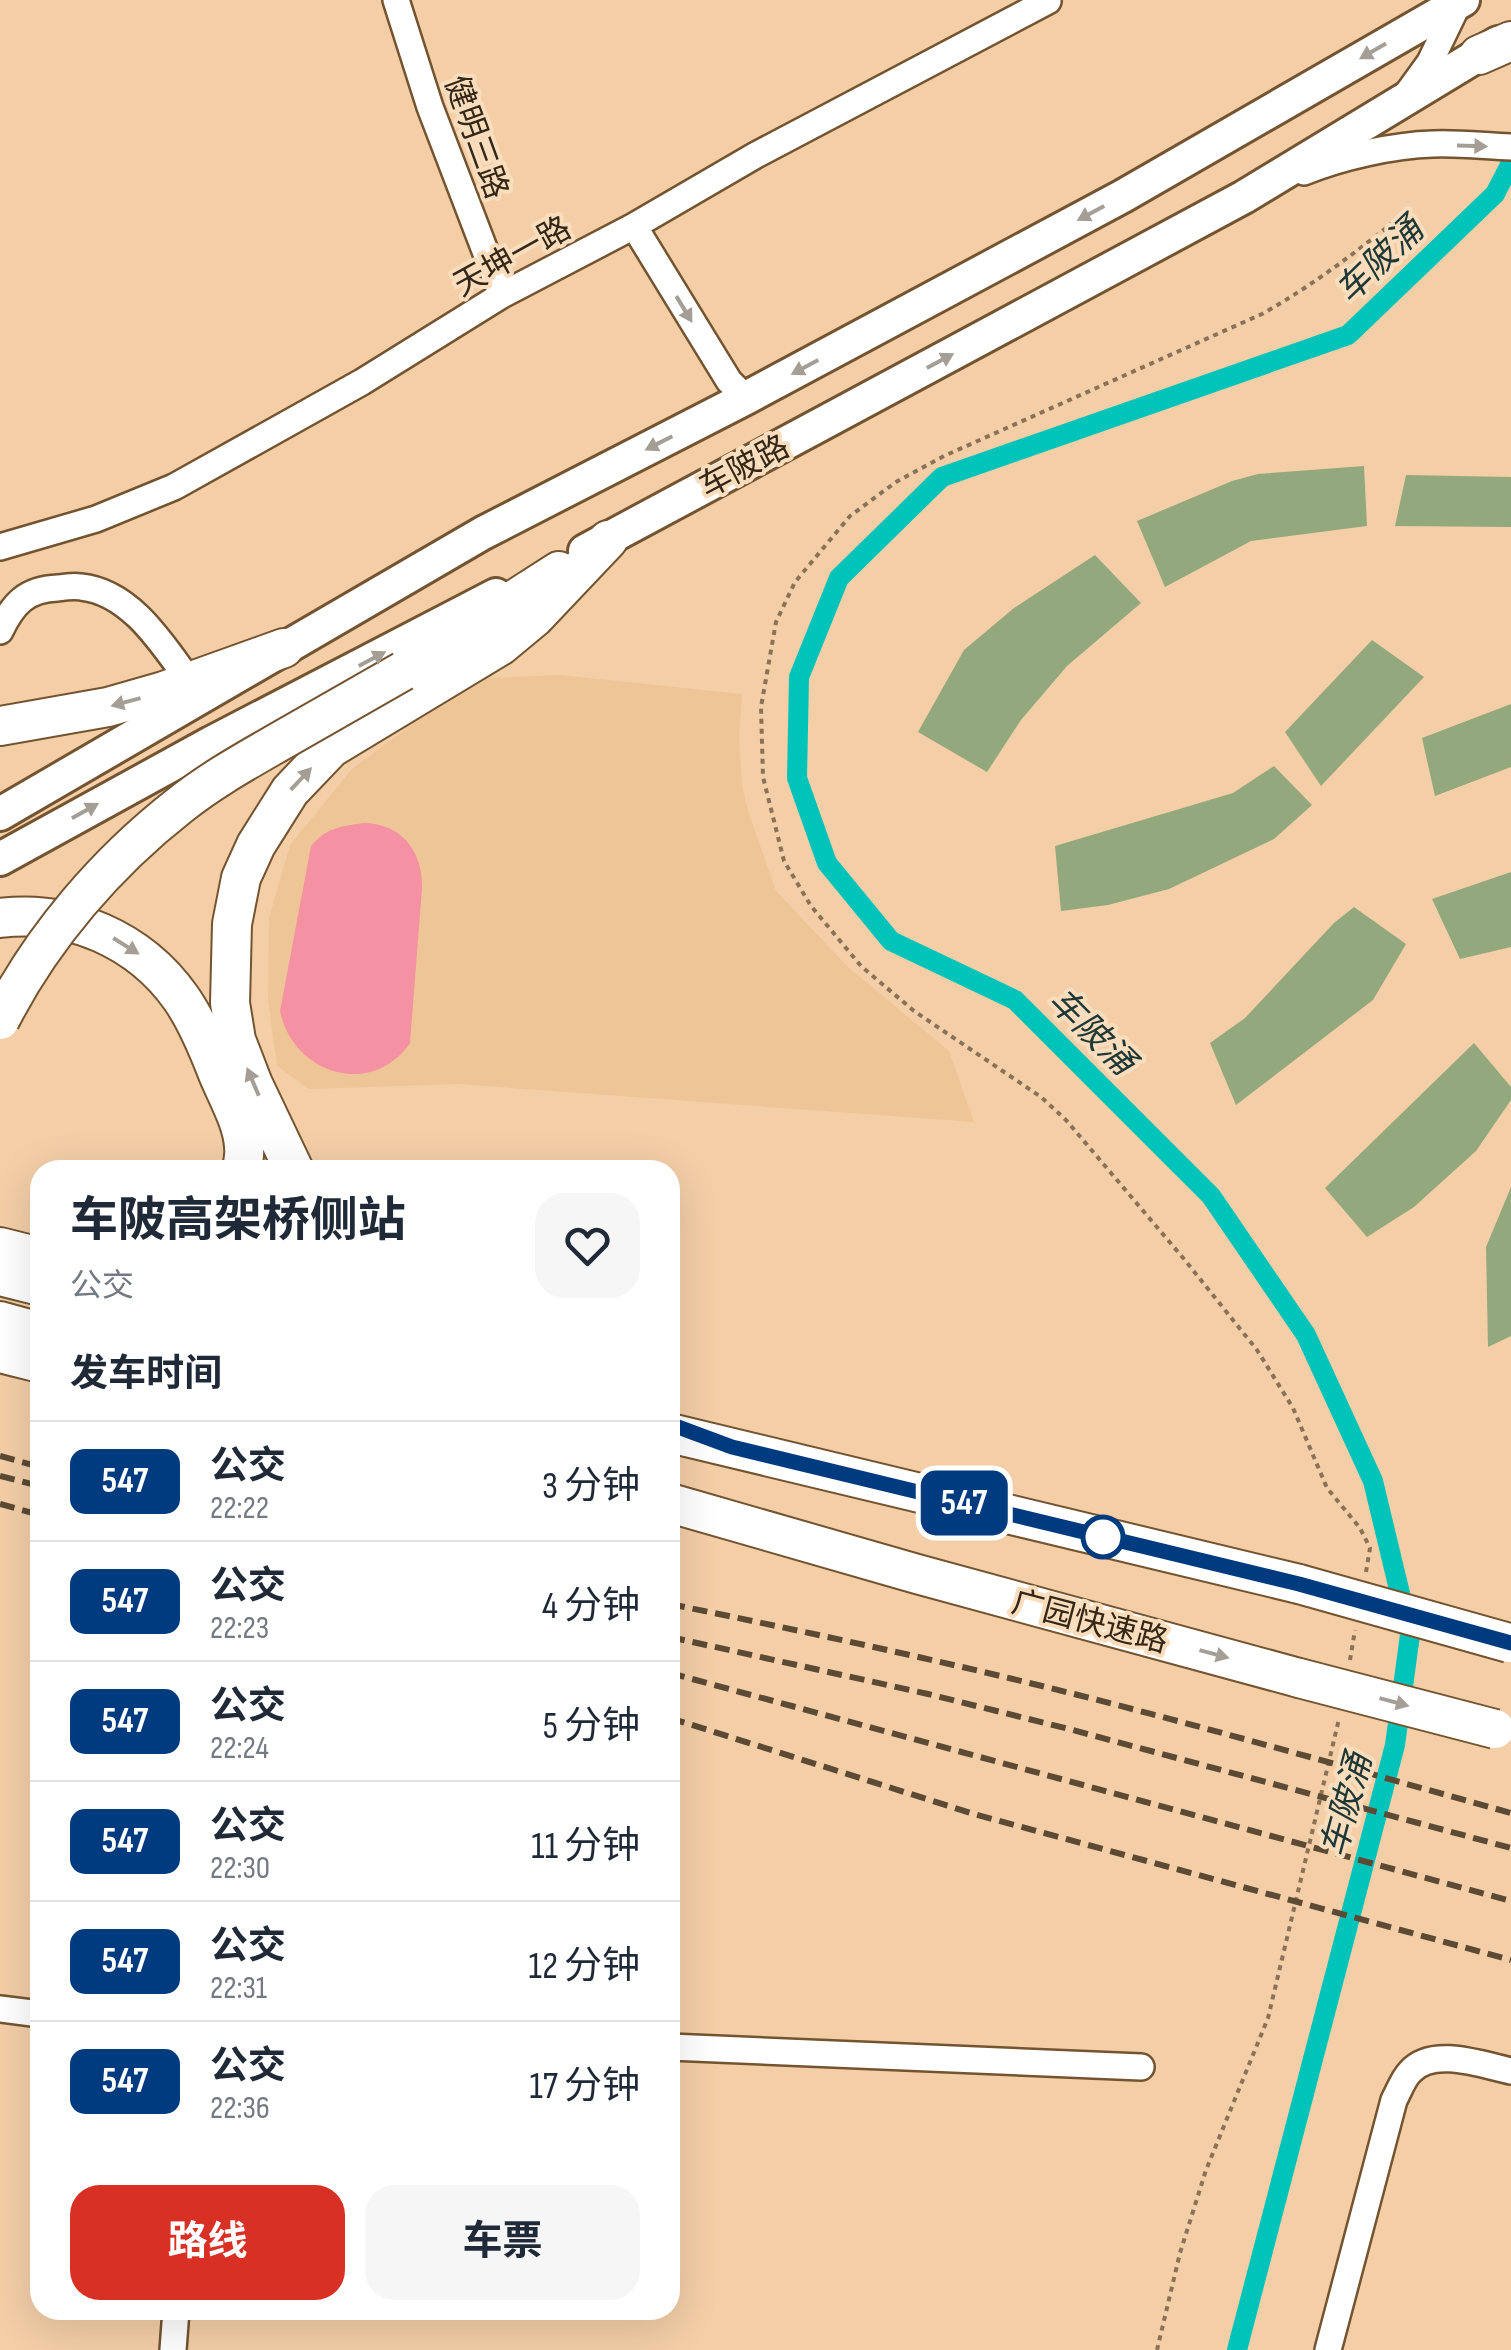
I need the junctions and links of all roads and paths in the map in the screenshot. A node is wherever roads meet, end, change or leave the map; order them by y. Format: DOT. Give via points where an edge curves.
graph roads {
  1 [pos="1048,0"];
  2 [pos="395,1"];
  3 [pos="1460,1"];
  4 [pos="1500,44"];
  5 [pos="1401,100"];
  6 [pos="1511,147"];
  7 [pos="1244,197"];
  8 [pos="1406,212"];
  9 [pos="634,226"];
  10 [pos="502,296"];
  11 [pos="746,398"];
  12 [pos="608,540"];
  13 [pos="0,547"];
  14 [pos="0,631"];
  15 [pos="284,648"];
  16 [pos="190,682"];
  17 [pos="0,726"];
  18 [pos="0,814"];
  19 [pos="0,859"];
  20 [pos="0,918"];
  21 [pos="0,1020"];
  22 [pos="243,1160"];
  23 [pos="289,1160"];
  24 [pos="12,1332"];
  25 [pos="30,1352"];
  26 [pos="680,1424"];
  27 [pos="680,1435"];
  28 [pos="732,1447"];
  29 [pos="680,1506"];
  30 [pos="680,1524"];
  31 [pos="917,1574"];
  32 [pos="1363,1586"];
  33 [pos="1356,1624"];
  34 [pos="1510,1643"];
  35 [pos="1350,1662"];
  36 [pos="1339,1719"];
  37 [pos="1503,1731"];
  38 [pos="0,2009"];
  39 [pos="30,2013"];
  40 [pos="680,2046"];
  41 [pos="1141,2067"];
  42 [pos="1511,2072"];
  43 [pos="175,2320"];
  44 [pos="172,2350"];
  45 [pos="1157,2350"];
  46 [pos="1328,2350"];
  1 -- 9 [label="street, 天坤一路"];
  2 -- 10 [label="street, 健明三路"];
  3 -- 5 [label="street" via="1430,62"];
  3 -- 11 [label="main road, 车陂路, one-way" via="1124,196"];
  4 -- 5 [label="main road, 车陂路"];
  5 -- 7 [label="main road, 车陂路"];
  7 -- 6 [label="street, one-way" via="1331,161 1403,147"];
  12 -- 7 [label="main road, 车陂路, one-way"];
  8 -- 32 [label="path" via="1335,269 1262,314 944,456 850,516 795,582 776,622 761,706 767,794 784,861 811,906 900,1000 1066,1120 1184,1259 1257,1350 1294,1408 1327,1488 1360,1528 1370,1548"];
  9 -- 10 [label="street, 天坤一路"];
  9 -- 11 [label="street, one-way" via="710,353"];
  10 -- 13 [label="street, 天坤一路" via="174,487"];
  11 -- 15 [label="main road, 车陂路, one-way" via="483,533"];
  19 -- 12 [label="main road, 车陂路, one-way" via="211,742"];
  12 -- 21 [label="highway, bridge" via="179,806 82,899"];
  23 -- 12 [label="highway, one-way" via="236,1040 230,1003 232,924 256,846 290,791 331,748 500,646"];
  14 -- 16 [label="street" via="22,598 82,586 133,612"];
  15 -- 16 [label="highway"];
  15 -- 18 [label="main road, 车陂路"];
  16 -- 17 [label="highway, one-way" via="108,707"];
  20 -- 22 [label="highway, one-way" via="54,918 94,928 163,975 195,1021 236,1118"];
  24 -- 25 [label="highway"];
  26 -- 28 [label="highway"];
  27 -- 28 [label="highway"];
  28 -- 34 [label="highway, bridge" via="1299,1584"];
  29 -- 31 [label="highway, 广园快速路"];
  30 -- 31 [label="highway"];
  31 -- 37 [label="highway, 广园快速路, one-way, bridge"];
  33 -- 35 [label="path"];
  36 -- 45 [label="path" via="1268,2018 1206,2170"];
  38 -- 39 [label="street"];
  40 -- 41 [label="street"];
  42 -- 46 [label="street" via="1460,2059 1426,2059 1410,2072 1394,2100"];
  43 -- 44 [label="street"];
}
